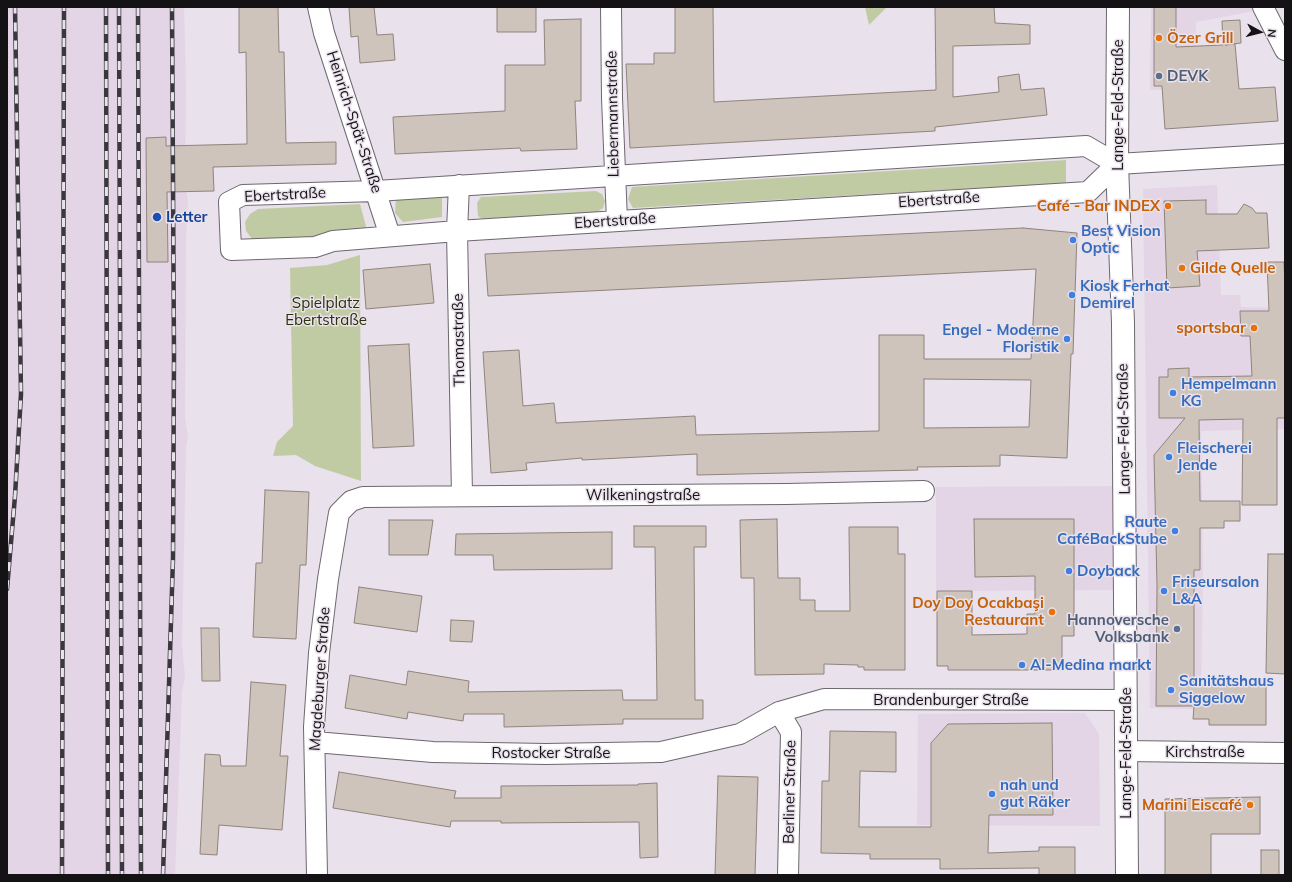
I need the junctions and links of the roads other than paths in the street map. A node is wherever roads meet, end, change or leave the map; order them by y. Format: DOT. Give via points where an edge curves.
graph roads {
  1 [pos="318,7"];
  2 [pos="611,7"];
  3 [pos="1118,7"];
  4 [pos="1263,7"];
  5 [pos="1285,50"];
  6 [pos="1285,154"];
  7 [pos="1117,164"];
  8 [pos="614,176"];
  9 [pos="459,185"];
  10 [pos="376,191"];
  11 [pos="616,221"];
  12 [pos="457,231"];
  13 [pos="390,236"];
  14 [pos="924,491"];
  15 [pos="462,495"];
  16 [pos="363,497"];
  17 [pos="1126,700"];
  18 [pos="779,712"];
  19 [pos="315,742"];
  20 [pos="1126,751"];
  21 [pos="1285,752"];
  22 [pos="317,875"];
  23 [pos="788,875"];
  24 [pos="1127,875"];
  1 -- 10 [label="street, Heinrich-Spät-Straße" via="324,33"];
  2 -- 8 [label="street, Liebermannstraße"];
  3 -- 7 [label="street, Lange-Feld-Straße"];
  4 -- 5 [label="street"];
  6 -- 7 [label="street"];
  7 -- 8 [label="street, Ebertstraße" via="1086,146"];
  7 -- 11 [label="street, Ebertstraße" via="1088,192"];
  7 -- 17 [label="street, Lange-Feld-Straße" via="1123,323"];
  8 -- 9 [label="street, Ebertstraße"];
  8 -- 11 [label="street, Liebermannstraße"];
  9 -- 10 [label="street, Ebertstraße"];
  9 -- 12 [label="street, Thomastraße"];
  10 -- 13 [label="street, Heinrich-Spät-Straße"];
  10 -- 13 [label="street, Ebertstraße" via="243,195 230,202 231,250 315,248 333,241"];
  11 -- 12 [label="street, Ebertstraße"];
  12 -- 13 [label="street, Ebertstraße"];
  12 -- 15 [label="street, Thomastraße"];
  14 -- 15 [label="street, Wilkeningstraße"];
  15 -- 16 [label="street, Wilkeningstraße"];
  16 -- 19 [label="street, Magdeburger Straße" via="351,501 339,513 319,653"];
  17 -- 18 [label="street, Brandenburger Straße" via="824,699"];
  17 -- 20 [label="street, Lange-Feld-Straße"];
  18 -- 19 [label="street, Rostocker Straße" via="740,734 661,752 433,752"];
  18 -- 23 [label="street, Berliner Straße" via="791,732"];
  19 -- 22 [label="street, Magdeburger Straße"];
  20 -- 21 [label="street, Kirchstraße"];
  20 -- 24 [label="street, Lange-Feld-Straße"];
}
